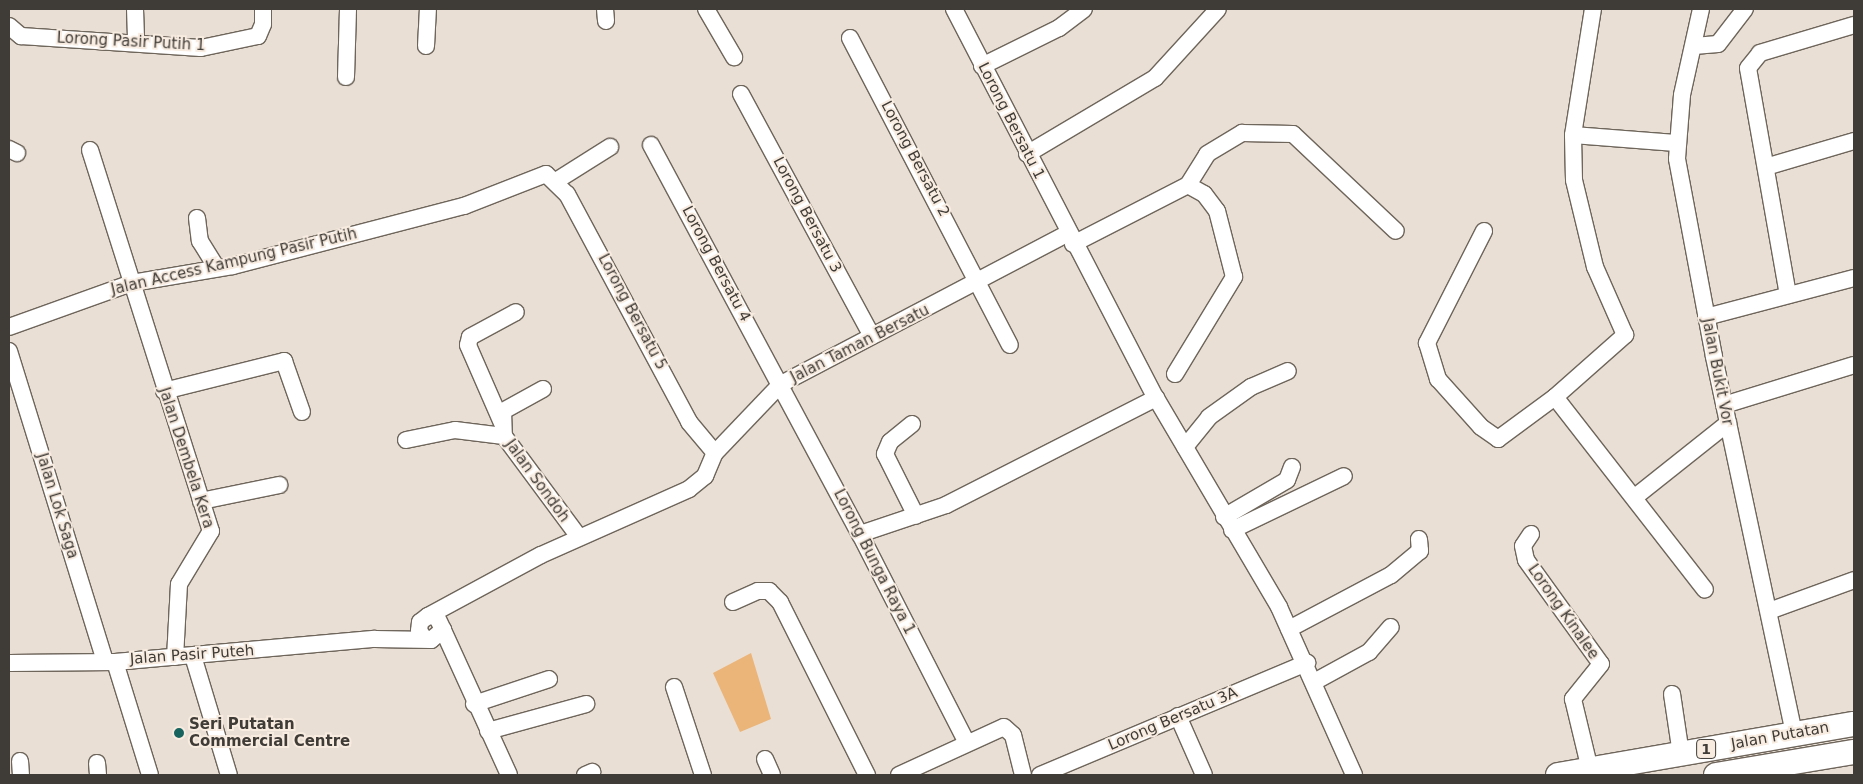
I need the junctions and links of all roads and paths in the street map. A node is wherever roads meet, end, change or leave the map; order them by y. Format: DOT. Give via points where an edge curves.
graph roads {
  1 [pos="135,9"];
  2 [pos="262,9"];
  3 [pos="348,9"];
  4 [pos="428,9"];
  5 [pos="706,9"];
  6 [pos="954,9"];
  7 [pos="1084,9"];
  8 [pos="1218,9"];
  9 [pos="1593,9"];
  10 [pos="1701,9"];
  11 [pos="1745,9"];
  12 [pos="1854,25"];
  13 [pos="9,26"];
  14 [pos="850,38"];
  15 [pos="136,41"];
  16 [pos="426,46"];
  17 [pos="1694,46"];
  18 [pos="734,56"];
  19 [pos="982,66"];
  20 [pos="346,77"];
  21 [pos="741,94"];
  22 [pos="1574,135"];
  23 [pos="1854,141"];
  24 [pos="1676,143"];
  25 [pos="651,145"];
  26 [pos="610,147"];
  27 [pos="90,150"];
  28 [pos="1028,154"];
  29 [pos="1769,166"];
  30 [pos="551,177"];
  31 [pos="1188,185"];
  32 [pos="197,218"];
  33 [pos="1396,231"];
  34 [pos="1484,231"];
  35 [pos="1071,239"];
  36 [pos="218,268"];
  37 [pos="1854,278"];
  38 [pos="979,279"];
  39 [pos="132,283"];
  40 [pos="1788,295"];
  41 [pos="516,312"];
  42 [pos="1706,317"];
  43 [pos="9,327"];
  44 [pos="872,336"];
  45 [pos="1010,345"];
  46 [pos="9,351"];
  47 [pos="1854,365"];
  48 [pos="1288,371"];
  49 [pos="1175,374"];
  50 [pos="781,384"];
  51 [pos="543,389"];
  52 [pos="164,391"];
  53 [pos="1555,397"];
  54 [pos="1156,398"];
  55 [pos="1724,405"];
  56 [pos="302,412"];
  57 [pos="1728,423"];
  58 [pos="912,424"];
  59 [pos="503,430"];
  60 [pos="406,440"];
  61 [pos="1185,446"];
  62 [pos="715,452"];
  63 [pos="1292,467"];
  64 [pos="1344,476"];
  65 [pos="279,485"];
  66 [pos="1635,496"];
  67 [pos="201,501"];
  68 [pos="916,516"];
  69 [pos="1228,523"];
  70 [pos="860,534"];
  71 [pos="1531,534"];
  72 [pos="579,537"];
  73 [pos="1419,539"];
  74 [pos="1854,580"];
  75 [pos="1705,590"];
  76 [pos="466,592"];
  77 [pos="733,602"];
  78 [pos="1768,611"];
  79 [pos="424,619"];
  80 [pos="1390,628"];
  81 [pos="1288,629"];
  82 [pos="436,633"];
  83 [pos="375,639"];
  84 [pos="193,656"];
  85 [pos="175,657"];
  86 [pos="110,662"];
  87 [pos="9,663"];
  88 [pos="1307,663"];
  89 [pos="549,679"];
  90 [pos="1314,682"];
  91 [pos="674,688"];
  92 [pos="1672,694"];
  93 [pos="474,704"];
  94 [pos="586,704"];
  95 [pos="1178,716"];
  96 [pos="1854,724"];
  97 [pos="488,731"];
  98 [pos="1788,734"];
  99 [pos="966,741"];
  100 [pos="1854,752"];
  101 [pos="1681,754"];
  102 [pos="765,759"];
  103 [pos="1788,762"];
  104 [pos="1073,769"];
  105 [pos="1590,770"];
  106 [pos="506,774"];
  107 [pos="150,775"];
  108 [pos="229,775"];
  109 [pos="703,775"];
  110 [pos="772,775"];
  111 [pos="867,775"];
  112 [pos="899,775"];
  113 [pos="1023,775"];
  114 [pos="1040,775"];
  115 [pos="1204,775"];
  116 [pos="1354,775"];
  117 [pos="1558,775"];
  118 [pos="1716,775"];
  1 -- 15 [label="street"];
  2 -- 15 [label="street, Lorong Pasir Putih 1" via="261,31 239,42 202,48"];
  3 -- 20 [label="street"];
  4 -- 16 [label="street"];
  5 -- 18 [label="street"];
  6 -- 19 [label="street, Lorong Bersatu 1"];
  7 -- 19 [label="street" via="1059,28"];
  8 -- 28 [label="street" via="1155,78"];
  9 -- 22 [label="street"];
  10 -- 17 [label="street, Jalan Bukit Vor"];
  11 -- 17 [label="street" via="1718,44"];
  12 -- 29 [label="street" via="1760,53 1750,61"];
  13 -- 15 [label="street, Lorong Pasir Putih 1" via="21,36"];
  14 -- 38 [label="street, Lorong Bersatu 2"];
  17 -- 24 [label="street, Jalan Bukit Vor"];
  19 -- 28 [label="street, Lorong Bersatu 1"];
  21 -- 44 [label="street, Lorong Bersatu 3"];
  22 -- 24 [label="street"];
  22 -- 53 [label="street" via="1574,180 1586,236 1625,335"];
  23 -- 29 [label="street"];
  24 -- 42 [label="street, Jalan Bukit Vor"];
  25 -- 50 [label="street, Lorong Bersatu 4"];
  26 -- 30 [label="street, Jalan Access Kampung Pasir Putih"];
  27 -- 39 [label="street, Jalan Dembela Kera"];
  28 -- 35 [label="street, Lorong Bersatu 1"];
  29 -- 40 [label="street"];
  30 -- 36 [label="street, Jalan Access Kampung Pasir Putih" via="464,206"];
  30 -- 62 [label="street, Lorong Bersatu 5" via="600,251 689,422"];
  31 -- 33 [label="street" via="1207,154 1242,133 1293,134"];
  31 -- 35 [label="street, Jalan Taman Bersatu"];
  31 -- 49 [label="street" via="1204,194 1217,211 1234,277"];
  32 -- 36 [label="street" via="200,242"];
  34 -- 53 [label="street" via="1427,343 1438,379 1481,427 1498,439"];
  35 -- 38 [label="street, Jalan Taman Bersatu"];
  35 -- 54 [label="street, Lorong Bersatu 1"];
  36 -- 39 [label="street, Jalan Access Kampung Pasir Putih"];
  37 -- 40 [label="street"];
  38 -- 44 [label="street, Jalan Taman Bersatu"];
  38 -- 45 [label="street, Lorong Bersatu 2"];
  39 -- 43 [label="street, Jalan Access Kampung Pasir Putih"];
  39 -- 52 [label="street, Jalan Dembela Kera"];
  40 -- 42 [label="street"];
  41 -- 59 [label="street, Jalan Sondoh" via="470,337 468,345"];
  42 -- 55 [label="street, Jalan Bukit Vor"];
  44 -- 50 [label="street, Jalan Taman Bersatu"];
  46 -- 86 [label="street, Jalan Lok Saga"];
  47 -- 55 [label="street"];
  48 -- 61 [label="street" via="1251,387 1209,418"];
  50 -- 62 [label="street, Jalan Taman Bersatu"];
  50 -- 70 [label="street, Lorong Bunga Raya 1"];
  51 -- 59 [label="street, Jalan Sondoh" via="503,411"];
  52 -- 56 [label="street" via="284,361"];
  52 -- 67 [label="street, Jalan Dembela Kera"];
  53 -- 66 [label="street"];
  54 -- 61 [label="street, Lorong Bersatu 1"];
  54 -- 68 [label="street"];
  55 -- 57 [label="street, Jalan Bukit Vor"];
  57 -- 66 [label="street"];
  57 -- 78 [label="street, Jalan Bukit Vor"];
  58 -- 68 [label="street" via="890,442 885,454"];
  59 -- 60 [label="street" via="455,430"];
  59 -- 72 [label="street, Jalan Sondoh"];
  61 -- 69 [label="street, Lorong Bersatu 1"];
  62 -- 72 [label="street, Jalan Taman Bersatu" via="705,476 690,488"];
  63 -- 69 [label="street" via="1287,480"];
  64 -- 69 [label="street"];
  65 -- 67 [label="street"];
  66 -- 75 [label="street"];
  67 -- 85 [label="street, Jalan Dembela Kera" via="210,536 179,584"];
  68 -- 70 [label="street"];
  69 -- 81 [label="street, Lorong Bersatu 1"];
  70 -- 99 [label="street, Lorong Bunga Raya 1"];
  71 -- 105 [label="street, Lorong Kinalee" via="1523,546 1526,560 1600,664 1572,699"];
  72 -- 76 [label="street, Jalan Taman Bersatu"];
  73 -- 81 [label="street" via="1420,551 1391,575"];
  74 -- 78 [label="street"];
  76 -- 79 [label="street, Jalan Taman Bersatu"];
  76 -- 82 [label="street, Jalan Taman Bersatu"];
  77 -- 111 [label="street" via="758,590 770,591 780,602"];
  78 -- 98 [label="street, Jalan Bukit Vor"];
  79 -- 82 [label="street" via="437,617"];
  79 -- 82 [label="street" via="419,631"];
  79 -- 83 [label="street, Jalan Pasir Puteh"];
  80 -- 90 [label="street" via="1369,652"];
  81 -- 88 [label="street, Lorong Bersatu 1"];
  82 -- 83 [label="street, Jalan Pasir Puteh"];
  82 -- 93 [label="street"];
  83 -- 84 [label="street, Jalan Pasir Puteh"];
  84 -- 85 [label="street, Jalan Pasir Puteh"];
  84 -- 108 [label="street"];
  85 -- 86 [label="street, Jalan Pasir Puteh"];
  86 -- 87 [label="street, Jalan Pasir Puteh"];
  86 -- 107 [label="street, Jalan Lok Saga"];
  88 -- 90 [label="street, Lorong Bersatu 1"];
  88 -- 95 [label="street, Lorong Bersatu 3A"];
  89 -- 93 [label="street"];
  90 -- 116 [label="street, Lorong Bersatu 1"];
  91 -- 109 [label="street"];
  92 -- 101 [label="street"];
  93 -- 97 [label="street"];
  94 -- 97 [label="street"];
  95 -- 104 [label="street, Lorong Bersatu 3A"];
  95 -- 115 [label="street"];
  96 -- 98 [label="highway, Jalan Putatan / 1"];
  97 -- 106 [label="street"];
  98 -- 101 [label="highway, Jalan Putatan / 1"];
  98 -- 103 [label="highway"];
  99 -- 112 [label="street"];
  99 -- 113 [label="street" via="1004,726 1013,735"];
  100 -- 103 [label="highway, Jalan Putatan / 1"];
  101 -- 105 [label="highway, Jalan Putatan / 1"];
  102 -- 110 [label="street"];
  103 -- 118 [label="highway, Jalan Putatan / 1"];
  104 -- 114 [label="street, Lorong Bersatu 3A"];
  105 -- 117 [label="highway, Jalan Putatan / 1"];
}
